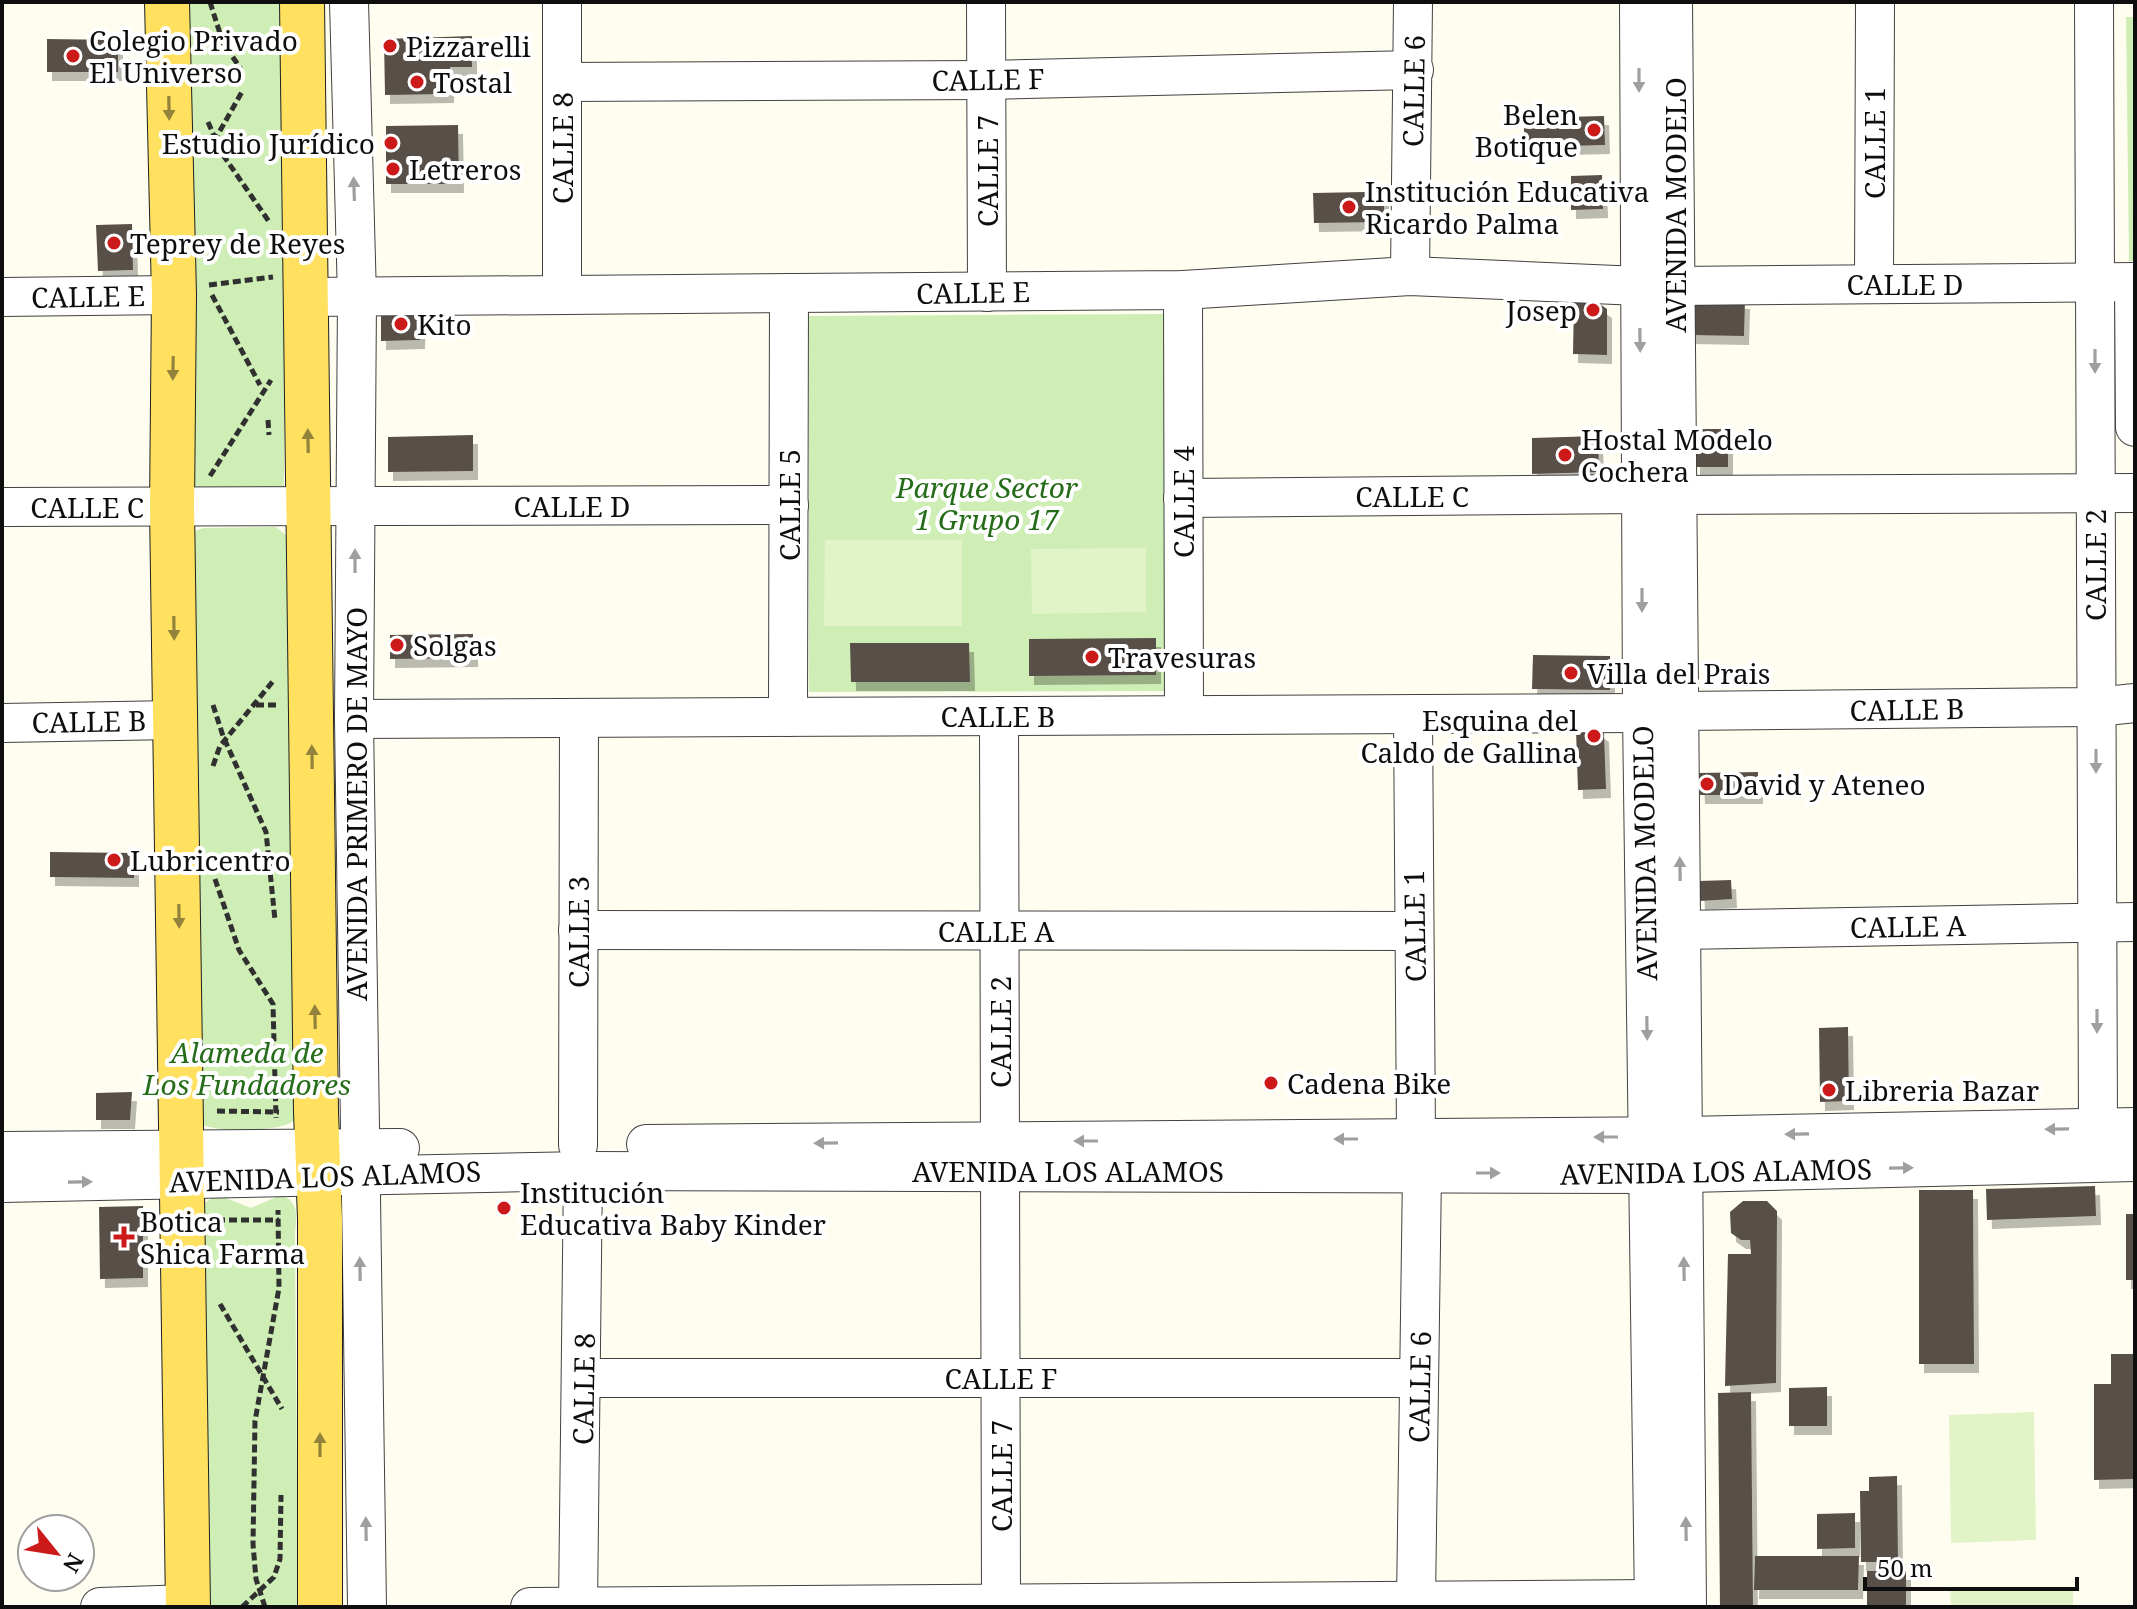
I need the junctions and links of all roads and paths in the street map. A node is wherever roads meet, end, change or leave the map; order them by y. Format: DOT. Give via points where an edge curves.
graph roads {
  1 [pos="203,2"];
  2 [pos="210,2"];
  3 [pos="302,2"];
  4 [pos="349,2"];
  5 [pos="562,2"];
  6 [pos="986,2"];
  7 [pos="1413,2"];
  8 [pos="1639,2"];
  9 [pos="1673,2"];
  10 [pos="1875,2"];
  11 [pos="2094,2"];
  12 [pos="185,9"];
  13 [pos="241,69"];
  14 [pos="1414,70"];
  15 [pos="986,80"];
  16 [pos="562,82"];
  17 [pos="243,90"];
  18 [pos="206,114"];
  19 [pos="214,138"];
  20 [pos="204,160"];
  21 [pos="270,237"];
  22 [pos="1410,276"];
  23 [pos="285,281"];
  24 [pos="2134,282"];
  25 [pos="2095,283"];
  26 [pos="197,284"];
  27 [pos="1874,284"];
  28 [pos="1657,286"];
  29 [pos="1183,290"];
  30 [pos="987,292"];
  31 [pos="789,293"];
  32 [pos="562,295"];
  33 [pos="2,297"];
  34 [pos="357,297"];
  35 [pos="271,366"];
  36 [pos="260,385"];
  37 [pos="2135,427"];
  38 [pos="2095,493"];
  39 [pos="2135,493"];
  40 [pos="1659,495"];
  41 [pos="1183,498"];
  42 [pos="789,505"];
  43 [pos="2,507"];
  44 [pos="190,507"];
  45 [pos="309,507"];
  46 [pos="355,508"];
  47 [pos="274,665"];
  48 [pos="2135,703"];
  49 [pos="2096,707"];
  50 [pos="194,710"];
  51 [pos="1660,712"];
  52 [pos="1413,714"];
  53 [pos="1184,715"];
  54 [pos="999,716"];
  55 [pos="788,717"];
  56 [pos="579,718"];
  57 [pos="354,719"];
  58 [pos="2,723"];
  59 [pos="225,740"];
  60 [pos="211,771"];
  61 [pos="213,869"];
  62 [pos="275,922"];
  63 [pos="2097,922"];
  64 [pos="2135,922"];
  65 [pos="578,930"];
  66 [pos="1680,930"];
  67 [pos="999,931"];
  68 [pos="1414,931"];
  69 [pos="277,1000"];
  70 [pos="2135,1127"];
  71 [pos="2098,1128"];
  72 [pos="2,1151"];
  73 [pos="1666,1155"];
  74 [pos="1000,1156"];
  75 [pos="1419,1156"];
  76 [pos="581,1158"];
  77 [pos="307,1159"];
  78 [pos="2135,1162"];
  79 [pos="183,1165"];
  80 [pos="2,1183"];
  81 [pos="218,1301"];
  82 [pos="264,1376"];
  83 [pos="584,1378"];
  84 [pos="1001,1378"];
  85 [pos="1419,1378"];
  86 [pos="282,1421"];
  87 [pos="281,1483"];
  88 [pos="260,1590"];
  89 [pos="1416,1601"];
  90 [pos="1001,1604"];
  91 [pos="1665,1604"];
  92 [pos="1226,1605"];
  93 [pos="188,1606"];
  94 [pos="799,1606"];
  95 [pos="100,1607"];
  96 [pos="242,1607"];
  97 [pos="265,1607"];
  98 [pos="320,1607"];
  99 [pos="367,1607"];
  100 [pos="530,1607"];
  101 [pos="578,1607"];
  1 -- 12 [label="path"];
  2 -- 13 [label="path" via="223,43"];
  3 -- 23 [label="main road, AVENIDA PRIMERO DE MAYO"];
  34 -- 4 [label="street, AVENIDA PRIMERO DE MAYO, one-way"];
  5 -- 16 [label="street, CALLE 8"];
  6 -- 15 [label="street, CALLE 7"];
  7 -- 14 [label="street, CALLE 6"];
  8 -- 28 [label="street, AVENIDA MODELO, one-way"];
  9 -- 28 [label="street, AVENIDA MODELO"];
  10 -- 27 [label="street, CALLE 1"];
  11 -- 25 [label="street, CALLE 2"];
  12 -- 26 [label="main road, one-way"];
  14 -- 15 [label="street, CALLE F"];
  14 -- 22 [label="street, CALLE 6"];
  15 -- 16 [label="street, CALLE F"];
  15 -- 30 [label="street, CALLE 7"];
  16 -- 32 [label="street, CALLE 8"];
  17 -- 19 [label="path"];
  18 -- 19 [label="path"];
  19 -- 20 [label="path"];
  19 -- 21 [label="path" via="270,223"];
  22 -- 28 [label="street, CALLE E"];
  22 -- 29 [label="street, CALLE E"];
  23 -- 26 [label="path"];
  23 -- 34 [label="street, CALLE E"];
  45 -- 23 [label="main road, AVENIDA PRIMERO DE MAYO, one-way"];
  24 -- 25 [label="street, CALLE D"];
  24 -- 37 [label="street"];
  25 -- 27 [label="street, CALLE D"];
  25 -- 38 [label="street, CALLE 2, one-way"];
  26 -- 33 [label="street, CALLE E"];
  26 -- 36 [label="path" via="238,341"];
  26 -- 44 [label="main road, one-way"];
  27 -- 28 [label="street, CALLE D"];
  28 -- 40 [label="street, AVENIDA MODELO"];
  29 -- 30 [label="street, CALLE E"];
  29 -- 41 [label="street, CALLE 4"];
  30 -- 31 [label="street, CALLE E"];
  31 -- 32 [label="street, CALLE E"];
  31 -- 42 [label="street, CALLE 5"];
  32 -- 34 [label="street, CALLE E"];
  34 -- 46 [label="street, AVENIDA PRIMERO DE MAYO"];
  35 -- 44 [label="path" via="271,381"];
  38 -- 39 [label="street, CALLE C"];
  38 -- 40 [label="street, CALLE C"];
  38 -- 49 [label="street, CALLE 2"];
  40 -- 41 [label="street, CALLE C"];
  40 -- 51 [label="street, AVENIDA MODELO"];
  41 -- 53 [label="street, CALLE 4"];
  42 -- 46 [label="street, CALLE D"];
  42 -- 55 [label="street, CALLE 5"];
  43 -- 44 [label="street, CALLE C"];
  44 -- 45 [label="street, CALLE C"];
  44 -- 50 [label="main road, one-way"];
  45 -- 46 [label="street, CALLE D"];
  77 -- 45 [label="main road, AVENIDA PRIMERO DE MAYO, one-way"];
  57 -- 46 [label="street, AVENIDA PRIMERO DE MAYO, one-way"];
  47 -- 59 [label="path" via="274,680"];
  48 -- 49 [label="street, CALLE B"];
  49 -- 51 [label="street, CALLE B"];
  49 -- 63 [label="street, CALLE 2, one-way"];
  50 -- 58 [label="street, CALLE B"];
  50 -- 59 [label="path"];
  50 -- 79 [label="main road, one-way"];
  51 -- 52 [label="street, CALLE B"];
  66 -- 51 [label="street, AVENIDA MODELO, one-way"];
  51 -- 73 [label="street, AVENIDA MODELO, one-way"];
  52 -- 53 [label="street, CALLE B"];
  52 -- 68 [label="street, CALLE 1"];
  53 -- 54 [label="street, CALLE B"];
  54 -- 55 [label="street, CALLE B"];
  54 -- 67 [label="street, CALLE 2"];
  55 -- 56 [label="street, CALLE B"];
  56 -- 57 [label="street, CALLE B"];
  56 -- 65 [label="street, CALLE 3"];
  57 -- 77 [label="street, AVENIDA PRIMERO DE MAYO"];
  59 -- 60 [label="path"];
  59 -- 62 [label="path" via="266,832"];
  61 -- 77 [label="path" via="239,950 273,1004"];
  63 -- 64 [label="street, CALLE A"];
  63 -- 66 [label="street, CALLE A"];
  63 -- 71 [label="street, CALLE 2, one-way"];
  65 -- 67 [label="street, CALLE A"];
  65 -- 76 [label="street, CALLE 3"];
  66 -- 73 [label="street, AVENIDA MODELO"];
  67 -- 68 [label="street, CALLE A"];
  67 -- 74 [label="street, CALLE 2"];
  68 -- 75 [label="street, CALLE 1"];
  69 -- 77 [label="path"];
  70 -- 71 [label="street, AVENIDA LOS ALAMOS"];
  71 -- 73 [label="street, AVENIDA LOS ALAMOS, one-way"];
  72 -- 79 [label="street, AVENIDA LOS ALAMOS"];
  73 -- 75 [label="street, AVENIDA LOS ALAMOS"];
  73 -- 78 [label="street, AVENIDA LOS ALAMOS, one-way"];
  73 -- 91 [label="street, AVENIDA MODELO"];
  74 -- 75 [label="street, AVENIDA LOS ALAMOS"];
  74 -- 76 [label="street, AVENIDA LOS ALAMOS"];
  74 -- 84 [label="street, CALLE 7"];
  75 -- 85 [label="street, CALLE 6"];
  76 -- 77 [label="street, AVENIDA LOS ALAMOS"];
  76 -- 83 [label="street, CALLE 8"];
  77 -- 79 [label="street, AVENIDA LOS ALAMOS"];
  77 -- 79 [label="path"];
  77 -- 79 [label="path"];
  77 -- 82 [label="path"];
  98 -- 77 [label="main road, AVENIDA PRIMERO DE MAYO, one-way"];
  99 -- 77 [label="street, AVENIDA PRIMERO DE MAYO, one-way"];
  80 -- 79 [label="street, AVENIDA LOS ALAMOS, one-way"];
  79 -- 93 [label="main road"];
  81 -- 82 [label="path"];
  82 -- 86 [label="path" via="282,1406"];
  82 -- 88 [label="path" via="255,1421 253,1544"];
  83 -- 84 [label="street, CALLE F"];
  83 -- 101 [label="street, CALLE 8"];
  84 -- 85 [label="street, CALLE F"];
  84 -- 90 [label="street, CALLE 7"];
  85 -- 89 [label="street, CALLE 6"];
  87 -- 88 [label="path" via="280,1559 274,1577"];
  88 -- 96 [label="path"];
  88 -- 97 [label="path"];
  89 -- 91 [label="street"];
  89 -- 92 [label="street"];
  90 -- 92 [label="street"];
  90 -- 94 [label="street"];
  93 -- 95 [label="street"];
  94 -- 101 [label="street"];
  100 -- 101 [label="street"];
}
